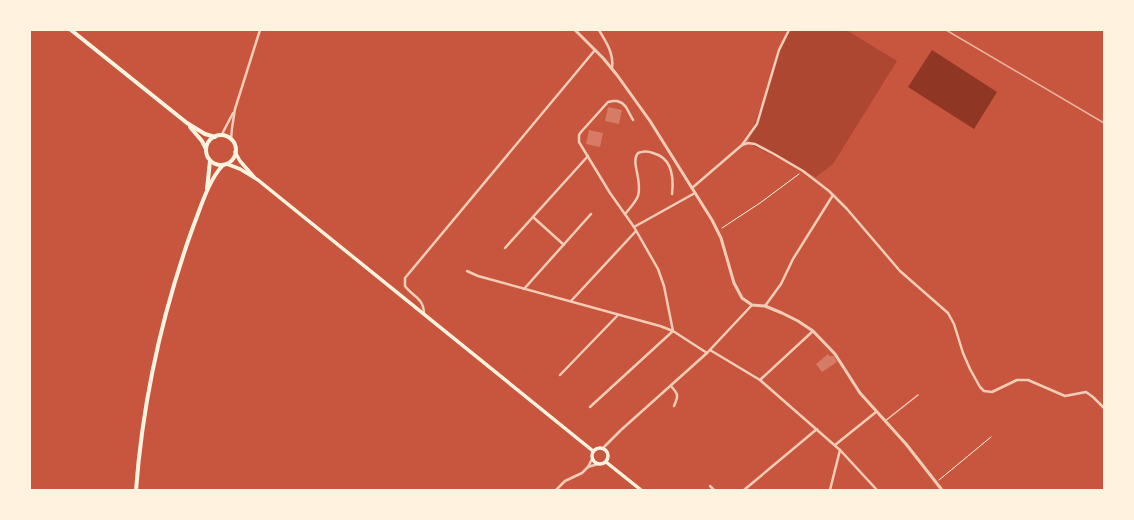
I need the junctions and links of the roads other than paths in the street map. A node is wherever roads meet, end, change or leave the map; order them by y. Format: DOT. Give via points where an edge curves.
graph roads {
  1 [pos="71,30"];
  2 [pos="260,30"];
  3 [pos="575,30"];
  4 [pos="599,30"];
  5 [pos="789,30"];
  6 [pos="595,50"];
  7 [pos="612,68"];
  8 [pos="235,109"];
  9 [pos="633,120"];
  10 [pos="188,123"];
  11 [pos="221,136"];
  12 [pos="215,137"];
  13 [pos="232,140"];
  14 [pos="742,145"];
  15 [pos="206,149"];
  16 [pos="235,152"];
  17 [pos="588,156"];
  18 [pos="210,161"];
  19 [pos="225,164"];
  20 [pos="258,180"];
  21 [pos="692,188"];
  22 [pos="207,190"];
  23 [pos="695,193"];
  24 [pos="672,194"];
  25 [pos="833,195"];
  26 [pos="592,214"];
  27 [pos="625,214"];
  28 [pos="533,217"];
  29 [pos="634,228"];
  30 [pos="636,231"];
  31 [pos="564,245"];
  32 [pos="505,248"];
  33 [pos="467,271"];
  34 [pos="524,289"];
  35 [pos="571,301"];
  36 [pos="752,305"];
  37 [pos="765,306"];
  38 [pos="424,314"];
  39 [pos="618,314"];
  40 [pos="673,331"];
  41 [pos="813,331"];
  42 [pos="710,350"];
  43 [pos="707,354"];
  44 [pos="560,375"];
  45 [pos="760,380"];
  46 [pos="671,386"];
  47 [pos="918,395"];
  48 [pos="674,406"];
  49 [pos="590,407"];
  50 [pos="1104,408"];
  51 [pos="876,412"];
  52 [pos="885,421"];
  53 [pos="817,429"];
  54 [pos="835,445"];
  55 [pos="602,449"];
  56 [pos="840,450"];
  57 [pos="593,451"];
  58 [pos="592,459"];
  59 [pos="606,462"];
  60 [pos="598,464"];
  61 [pos="588,467"];
  62 [pos="710,486"];
  63 [pos="136,490"];
  64 [pos="556,490"];
  65 [pos="641,490"];
  66 [pos="714,490"];
  67 [pos="744,490"];
  68 [pos="830,490"];
  69 [pos="877,490"];
  70 [pos="942,490"];
  1 -- 10 [label="main road"];
  2 -- 8 [label="street"];
  3 -- 6 [label="street"];
  4 -- 7 [label="street" via="611,51"];
  5 -- 14 [label="street" via="779,50 757,124"];
  6 -- 7 [label="street"];
  6 -- 38 [label="street" via="405,278 405,286 423,304"];
  7 -- 21 [label="street" via="650,121"];
  8 -- 11 [label="street"];
  8 -- 13 [label="street"];
  9 -- 17 [label="street" via="622,103 617,100 608,102 579,135 579,142"];
  10 -- 12 [label="main road"];
  10 -- 15 [label="main road"];
  11 -- 12 [label="main road"];
  11 -- 13 [label="main road"];
  12 -- 15 [label="main road"];
  13 -- 16 [label="main road"];
  14 -- 21 [label="street"];
  14 -- 25 [label="street" via="751,143 759,146 803,171"];
  15 -- 18 [label="main road"];
  16 -- 19 [label="main road" via="234,157"];
  16 -- 20 [label="main road"];
  17 -- 27 [label="street"];
  17 -- 28 [label="street"];
  18 -- 19 [label="main road" via="214,164"];
  18 -- 22 [label="main road"];
  19 -- 20 [label="main road" via="240,169"];
  19 -- 22 [label="main road"];
  20 -- 38 [label="main road"];
  21 -- 23 [label="street"];
  22 -- 63 [label="main road" via="160,332 143,417"];
  23 -- 29 [label="street"];
  23 -- 36 [label="street" via="718,231 736,288 742,298"];
  24 -- 27 [label="street" via="672,174 666,161 652,152 638,153 634,160 639,180 638,194"];
  25 -- 37 [label="street" via="793,258 781,284"];
  25 -- 50 [label="street" via="900,271 948,313 965,358 982,390 992,392 1012,381 1022,379 1065,396 1086,392"];
  26 -- 31 [label="street"];
  27 -- 29 [label="street"];
  28 -- 31 [label="street"];
  28 -- 32 [label="street"];
  29 -- 30 [label="street"];
  30 -- 35 [label="street"];
  30 -- 40 [label="street" via="661,277"];
  31 -- 34 [label="street"];
  33 -- 34 [label="street"];
  34 -- 35 [label="street"];
  35 -- 39 [label="street"];
  36 -- 37 [label="street"];
  36 -- 42 [label="street"];
  37 -- 41 [label="street"];
  38 -- 57 [label="main road"];
  39 -- 40 [label="street"];
  39 -- 44 [label="street"];
  40 -- 43 [label="street"];
  40 -- 49 [label="street"];
  41 -- 45 [label="street"];
  41 -- 51 [label="street" via="835,354 855,387"];
  42 -- 43 [label="street"];
  42 -- 45 [label="street"];
  43 -- 46 [label="street"];
  45 -- 53 [label="street"];
  46 -- 48 [label="street" via="678,396"];
  46 -- 55 [label="street"];
  47 -- 52 [label="lane"];
  51 -- 52 [label="street"];
  51 -- 54 [label="street"];
  52 -- 70 [label="street"];
  53 -- 54 [label="street"];
  53 -- 67 [label="street"];
  54 -- 56 [label="street"];
  55 -- 57 [label="main road"];
  55 -- 59 [label="main road" via="607,455"];
  56 -- 68 [label="street"];
  56 -- 69 [label="street"];
  57 -- 58 [label="main road"];
  58 -- 60 [label="main road"];
  58 -- 61 [label="street"];
  59 -- 60 [label="main road"];
  59 -- 65 [label="main road"];
  60 -- 61 [label="street"];
  61 -- 64 [label="street"];
  62 -- 66 [label="street"];
}
